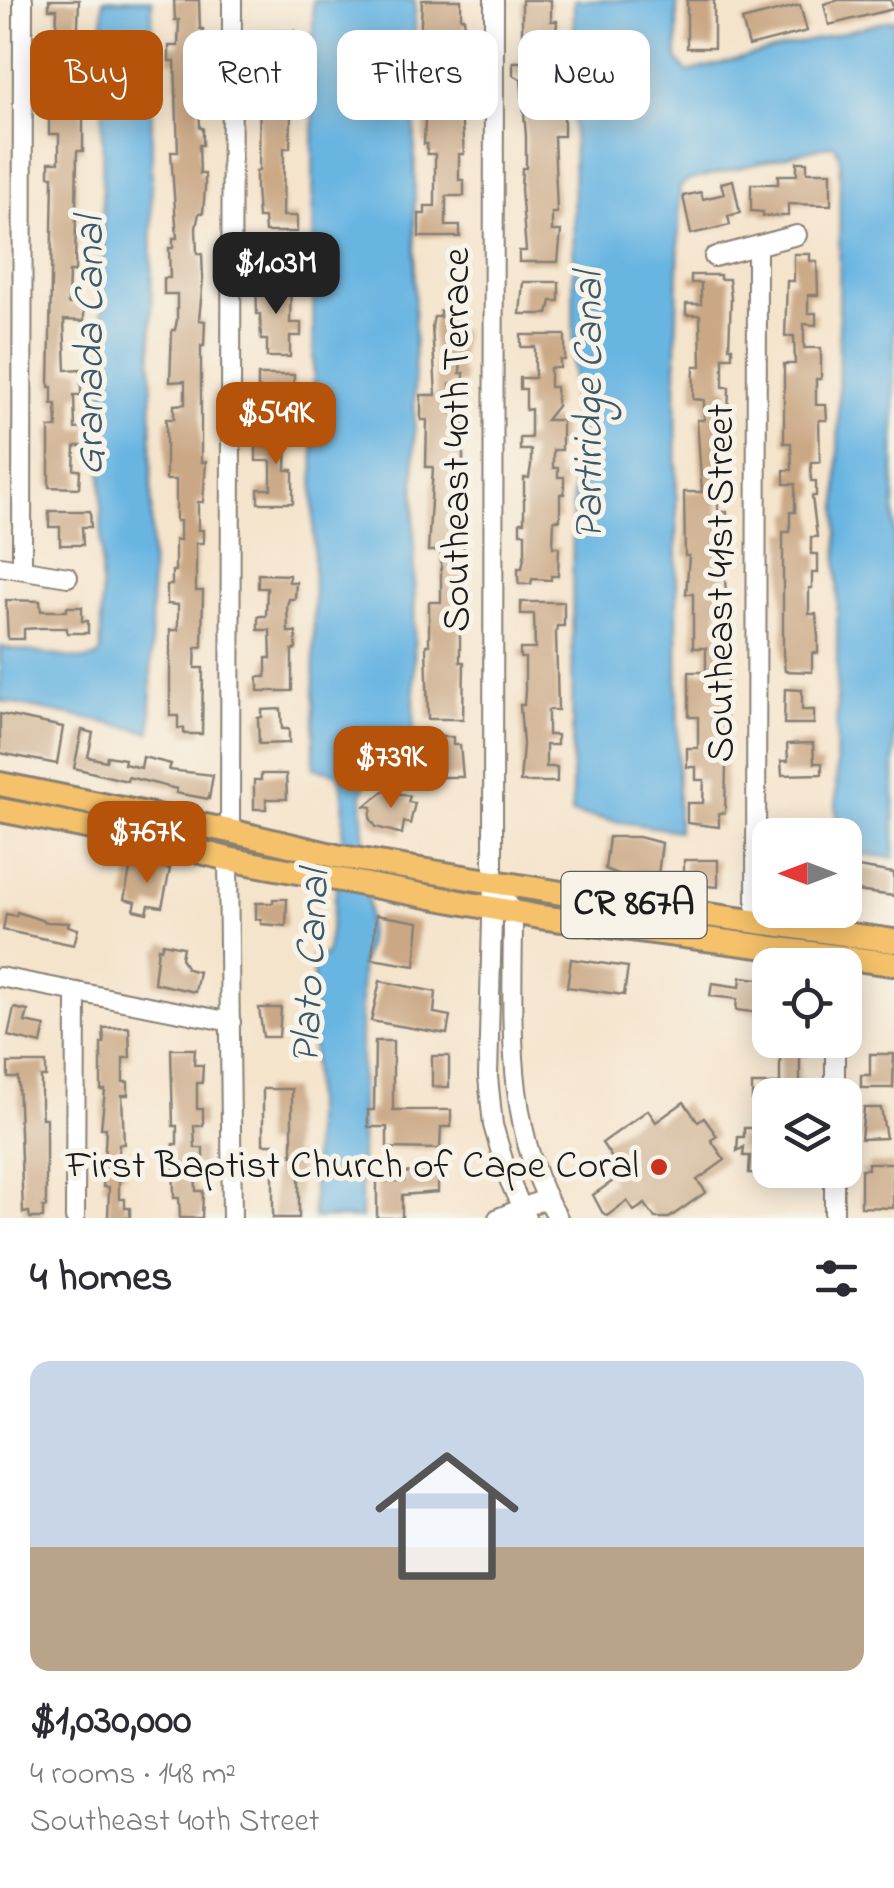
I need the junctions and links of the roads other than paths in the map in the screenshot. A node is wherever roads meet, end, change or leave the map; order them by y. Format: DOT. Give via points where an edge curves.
graph roads {
  1 [pos="22,0"];
  2 [pos="232,0"];
  3 [pos="494,0"];
  4 [pos="798,236"];
  5 [pos="757,246"];
  6 [pos="714,257"];
  7 [pos="0,566"];
  8 [pos="22,569"];
  9 [pos="68,577"];
  10 [pos="0,784"];
  11 [pos="0,810"];
  12 [pos="756,818"];
  13 [pos="230,830"];
  14 [pos="268,840"];
  15 [pos="195,850"];
  16 [pos="228,859"];
  17 [pos="335,868"];
  18 [pos="493,880"];
  19 [pos="502,910"];
  20 [pos="752,919"];
  21 [pos="752,928"];
  22 [pos="809,928"];
  23 [pos="894,941"];
  24 [pos="735,944"];
  25 [pos="757,948"];
  26 [pos="848,948"];
  27 [pos="894,950"];
  28 [pos="862,963"];
  29 [pos="894,964"];
  30 [pos="0,977"];
  31 [pos="76,992"];
  32 [pos="231,1022"];
  33 [pos="834,1188"];
  34 [pos="548,1198"];
  35 [pos="524,1213"];
  36 [pos="74,1218"];
  37 [pos="232,1218"];
  38 [pos="498,1218"];
  39 [pos="558,1218"];
  40 [pos="834,1218"];
  1 -- 8 [label="street"];
  2 -- 13 [label="street"];
  3 -- 18 [label="street, Southeast 40th Terrace"];
  4 -- 5 [label="street"];
  5 -- 6 [label="street"];
  5 -- 12 [label="street, Southeast 41st Street"];
  7 -- 8 [label="street"];
  8 -- 9 [label="street"];
  10 -- 13 [label="main road, CR 867A"];
  11 -- 15 [label="main road, CR 867A"];
  13 -- 14 [label="main road, CR 867A"];
  13 -- 15 [label="main road"];
  14 -- 16 [label="main road"];
  14 -- 17 [label="main road, CR 867A"];
  15 -- 16 [label="main road, CR 867A"];
  16 -- 17 [label="main road, CR 867A"];
  16 -- 32 [label="street"];
  17 -- 18 [label="main road, CR 867A" via="374,862"];
  17 -- 19 [label="main road, CR 867A" via="374,887"];
  18 -- 19 [label="street, Southeast 40th Terrace"];
  18 -- 20 [label="main road, CR 867A"];
  19 -- 24 [label="main road, CR 867A"];
  19 -- 34 [label="street" via="519,1106"];
  19 -- 35 [label="street" via="490,1109"];
  21 -- 24 [label="main road"];
  22 -- 23 [label="main road, CR 867A"];
  24 -- 25 [label="main road, CR 867A"];
  26 -- 27 [label="main road"];
  28 -- 29 [label="main road, CR 867A"];
  30 -- 31 [label="street"];
  31 -- 32 [label="street"];
  31 -- 36 [label="street"];
  32 -- 37 [label="street"];
  33 -- 40 [label="street"];
  34 -- 35 [label="street"];
  34 -- 39 [label="street"];
  35 -- 38 [label="street"];
}
